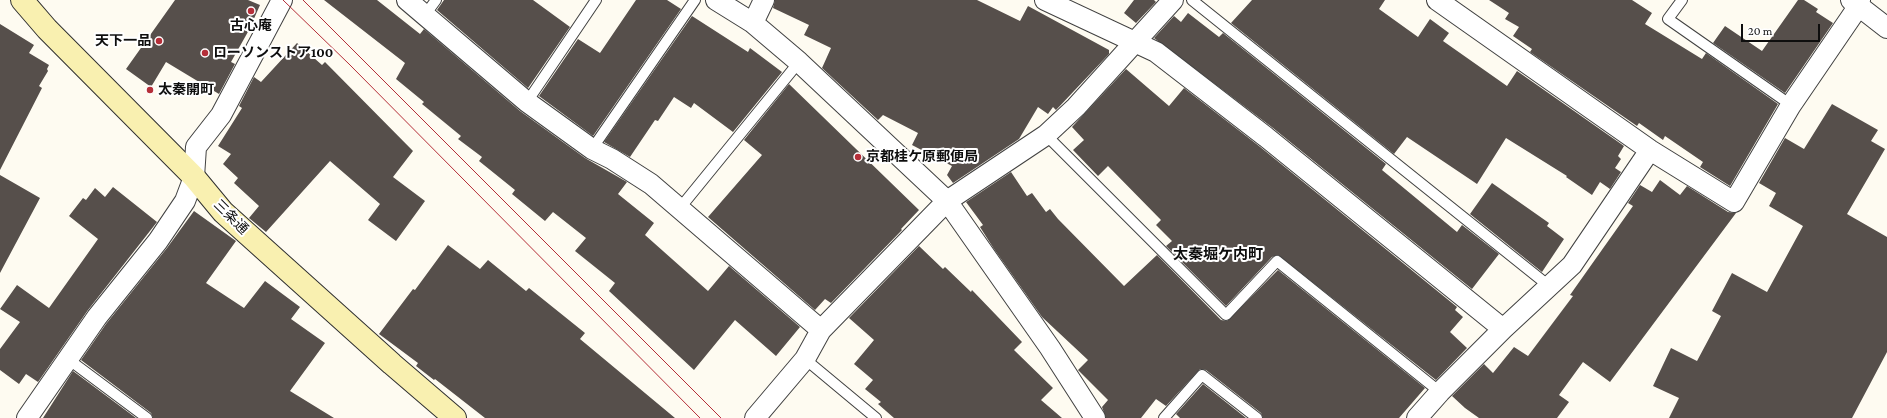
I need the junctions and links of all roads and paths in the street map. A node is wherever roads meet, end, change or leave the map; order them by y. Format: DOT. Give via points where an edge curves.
graph roads {
  1 [pos="22,0"];
  2 [pos="282,0"];
  3 [pos="407,0"];
  4 [pos="596,0"];
  5 [pos="695,0"];
  6 [pos="716,0"];
  7 [pos="764,0"];
  8 [pos="1045,0"];
  9 [pos="1173,0"];
  10 [pos="1192,0"];
  11 [pos="1437,0"];
  12 [pos="1682,0"];
  13 [pos="1857,2"];
  14 [pos="430,8"];
  15 [pos="753,23"];
  16 [pos="1887,28"];
  17 [pos="1134,41"];
  18 [pos="799,62"];
  19 [pos="527,102"];
  20 [pos="1791,105"];
  21 [pos="1046,135"];
  22 [pos="592,149"];
  23 [pos="1650,150"];
  24 [pos="194,177"];
  25 [pos="947,201"];
  26 [pos="680,208"];
  27 [pos="1549,286"];
  28 [pos="1503,329"];
  29 [pos="821,330"];
  30 [pos="68,359"];
  31 [pos="805,359"];
  32 [pos="1440,392"];
  33 [pos="444,414"];
  34 [pos="27,418"];
  35 [pos="147,418"];
  36 [pos="755,418"];
  37 [pos="876,418"];
  38 [pos="1095,418"];
  39 [pos="1164,418"];
  40 [pos="1257,418"];
  41 [pos="1417,418"];
  1 -- 24 [label="main road, 三条通" via="47,30"];
  2 -- 24 [label="street" via="221,115 196,146"];
  3 -- 14 [label="street"];
  4 -- 19 [label="lane"];
  5 -- 22 [label="lane"];
  6 -- 15 [label="street"];
  7 -- 15 [label="street"];
  8 -- 17 [label="street"];
  9 -- 17 [label="street"];
  10 -- 27 [label="lane"];
  11 -- 23 [label="street"];
  12 -- 20 [label="lane" via="1668,19"];
  13 -- 16 [label="street"];
  13 -- 20 [label="street"];
  14 -- 19 [label="street"];
  15 -- 18 [label="street"];
  17 -- 21 [label="street" via="1076,107"];
  17 -- 28 [label="street" via="1156,52 1266,137"];
  18 -- 25 [label="street"];
  18 -- 26 [label="lane"];
  19 -- 22 [label="street"];
  20 -- 23 [label="street" via="1734,202"];
  21 -- 25 [label="street"];
  21 -- 32 [label="lane" via="1226,315 1277,261"];
  22 -- 26 [label="street" via="651,184"];
  23 -- 27 [label="street" via="1572,265"];
  24 -- 30 [label="street" via="185,201 158,241 97,317"];
  24 -- 33 [label="main road, 三条通" via="223,212"];
  25 -- 29 [label="street"];
  25 -- 38 [label="street" via="1050,348"];
  26 -- 29 [label="street"];
  27 -- 28 [label="street"];
  28 -- 32 [label="street"];
  29 -- 31 [label="street"];
  30 -- 34 [label="street"];
  30 -- 35 [label="lane"];
  31 -- 36 [label="street"];
  31 -- 37 [label="lane"];
  32 -- 41 [label="street"];
  39 -- 40 [label="lane" via="1202,374"];
}
